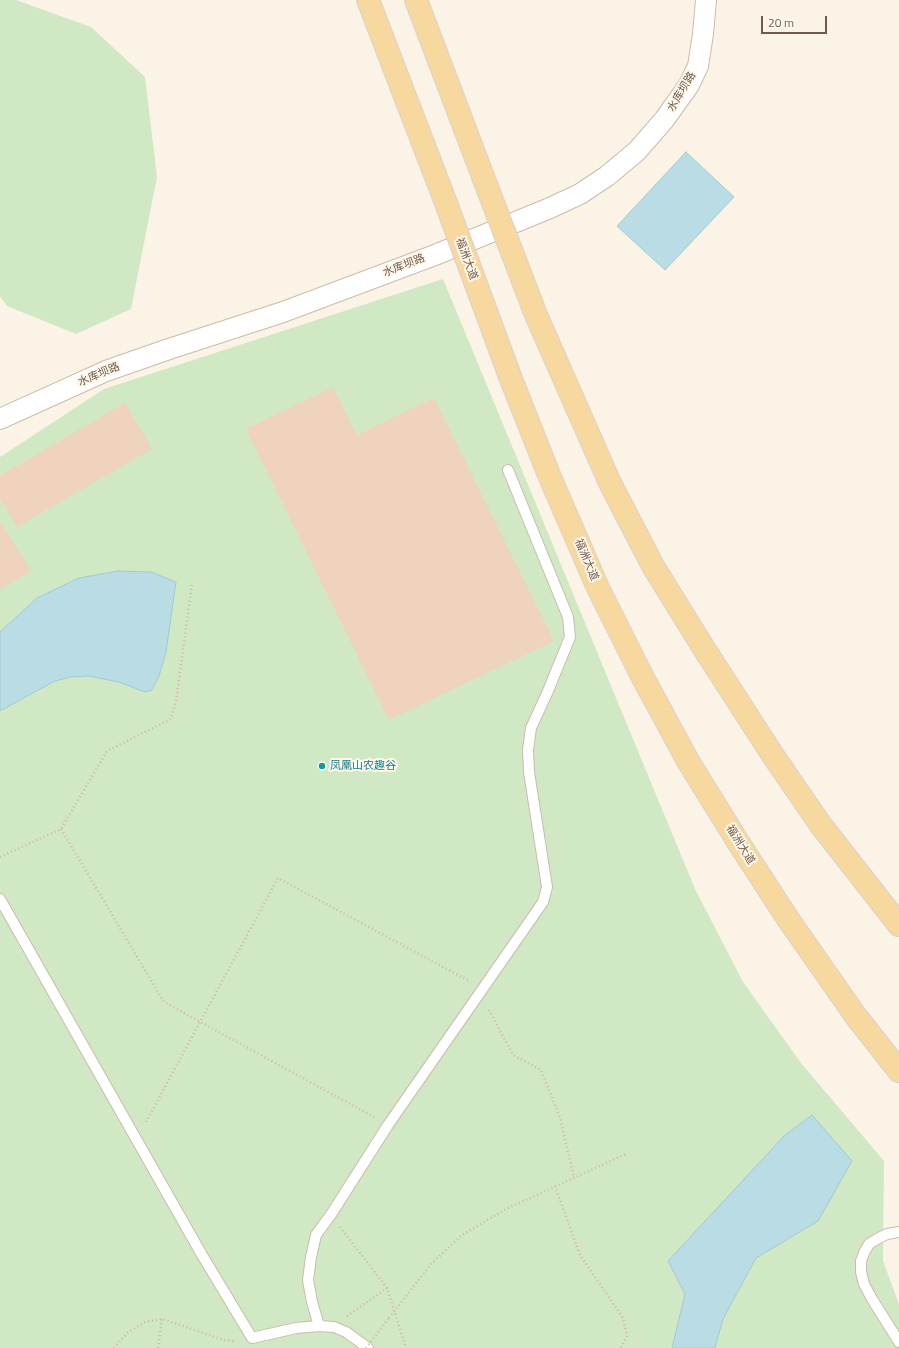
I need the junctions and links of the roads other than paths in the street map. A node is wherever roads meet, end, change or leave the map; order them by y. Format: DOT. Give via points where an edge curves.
graph roads {
  1 [pos="368,0"];
  2 [pos="416,0"];
  3 [pos="706,0"];
  4 [pos="0,419"];
  5 [pos="508,470"];
  6 [pos="0,899"];
  7 [pos="899,925"];
  8 [pos="899,1071"];
  9 [pos="899,1232"];
  10 [pos="319,1326"];
  11 [pos="899,1342"];
  12 [pos="367,1348"];
  1 -- 8 [label="main road, 福洲大道, bridge" via="511,379 598,588 688,761 738,842 855,1015"];
  2 -- 7 [label="main road, bridge" via="536,315 610,483 653,566 772,754 820,824"];
  3 -- 4 [label="street, 水库坝路" via="698,66 689,85 664,120 636,151 607,176 580,194 457,246 283,312 106,371"];
  5 -- 10 [label="lane" via="568,617 570,637 531,728 528,750 530,780 547,887 543,902 388,1125 316,1235 308,1280"];
  6 -- 10 [label="lane" via="202,1255 252,1338 296,1328"];
  9 -- 11 [label="lane" via="887,1234 869,1244 861,1261 864,1284"];
  10 -- 12 [label="lane" via="334,1327 346,1332"];
}
